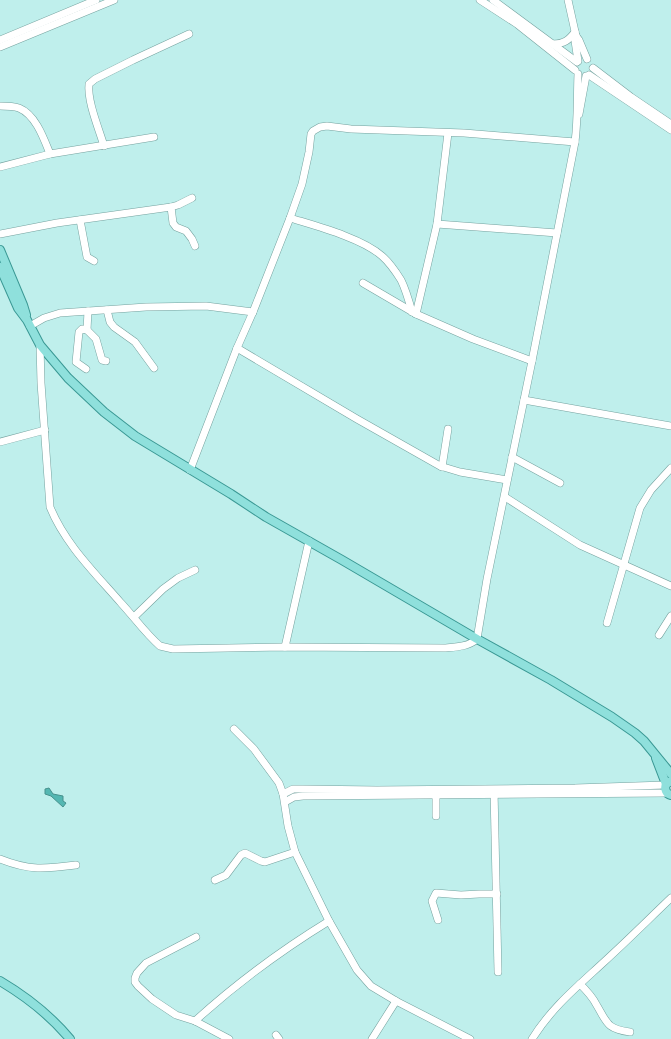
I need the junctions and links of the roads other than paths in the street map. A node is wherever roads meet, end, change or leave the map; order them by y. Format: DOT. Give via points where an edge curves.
graph roads {
  1 [pos="96,0"];
  2 [pos="114,0"];
  3 [pos="480,0"];
  4 [pos="493,0"];
  5 [pos="568,0"];
  6 [pos="189,34"];
  7 [pos="575,34"];
  8 [pos="0,40"];
  9 [pos="553,44"];
  10 [pos="0,47"];
  11 [pos="587,59"];
  12 [pos="577,61"];
  13 [pos="593,68"];
  14 [pos="577,72"];
  15 [pos="588,76"];
  16 [pos="0,106"];
  17 [pos="578,118"];
  18 [pos="671,124"];
  19 [pos="671,130"];
  20 [pos="448,132"];
  21 [pos="154,137"];
  22 [pos="575,142"];
  23 [pos="104,146"];
  24 [pos="50,154"];
  25 [pos="0,167"];
  26 [pos="192,198"];
  27 [pos="171,207"];
  28 [pos="290,218"];
  29 [pos="80,220"];
  30 [pos="437,224"];
  31 [pos="557,233"];
  32 [pos="0,234"];
  33 [pos="195,246"];
  34 [pos="0,250"];
  35 [pos="94,261"];
  36 [pos="0,267"];
  37 [pos="363,283"];
  38 [pos="107,310"];
  39 [pos="88,311"];
  40 [pos="254,312"];
  41 [pos="414,313"];
  42 [pos="28,323"];
  43 [pos="87,330"];
  44 [pos="40,345"];
  45 [pos="237,348"];
  46 [pos="106,361"];
  47 [pos="532,362"];
  48 [pos="154,368"];
  49 [pos="86,369"];
  50 [pos="524,400"];
  51 [pos="671,426"];
  52 [pos="45,430"];
  53 [pos="448,430"];
  54 [pos="0,442"];
  55 [pos="512,457"];
  56 [pos="442,466"];
  57 [pos="671,468"];
  58 [pos="190,470"];
  59 [pos="507,480"];
  60 [pos="560,483"];
  61 [pos="504,497"];
  62 [pos="308,541"];
  63 [pos="624,565"];
  64 [pos="196,570"];
  65 [pos="671,586"];
  66 [pos="671,616"];
  67 [pos="134,617"];
  68 [pos="607,623"];
  69 [pos="659,635"];
  70 [pos="477,639"];
  71 [pos="285,647"];
  72 [pos="234,729"];
  73 [pos="655,754"];
  74 [pos="671,774"];
  75 [pos="669,790"];
  76 [pos="436,792"];
  77 [pos="494,792"];
  78 [pos="364,793"];
  79 [pos="283,794"];
  80 [pos="285,802"];
  81 [pos="436,816"];
  82 [pos="295,852"];
  83 [pos="0,859"];
  84 [pos="76,865"];
  85 [pos="215,880"];
  86 [pos="497,894"];
  87 [pos="671,898"];
  88 [pos="438,920"];
  89 [pos="328,921"];
  90 [pos="196,937"];
  91 [pos="498,972"];
  92 [pos="0,981"];
  93 [pos="580,984"];
  94 [pos="396,1001"];
  95 [pos="195,1021"];
  96 [pos="630,1032"];
  97 [pos="70,1039"];
  98 [pos="229,1039"];
  99 [pos="372,1039"];
  100 [pos="470,1039"];
  101 [pos="532,1039"];
  1 -- 8 [label="street"];
  2 -- 10 [label="street"];
  3 -- 14 [label="street" via="517,24"];
  4 -- 9 [label="street"];
  5 -- 7 [label="street"];
  6 -- 23 [label="street" via="89,84 88,90"];
  7 -- 9 [label="street" via="567,41"];
  7 -- 11 [label="street"];
  7 -- 12 [label="street"];
  9 -- 12 [label="street"];
  11 -- 12 [label="street"];
  11 -- 13 [label="street" via="592,62"];
  12 -- 14 [label="street"];
  13 -- 15 [label="street"];
  13 -- 18 [label="street"];
  14 -- 15 [label="street" via="581,76"];
  14 -- 17 [label="street"];
  15 -- 17 [label="street"];
  15 -- 19 [label="street"];
  16 -- 24 [label="street" via="19,108 28,115 44,139"];
  17 -- 22 [label="street"];
  20 -- 22 [label="street"];
  20 -- 28 [label="street" via="327,126 316,129 311,134 302,184"];
  20 -- 30 [label="street"];
  21 -- 23 [label="street"];
  22 -- 31 [label="street"];
  23 -- 24 [label="street"];
  24 -- 25 [label="street"];
  26 -- 27 [label="street"];
  27 -- 29 [label="street"];
  27 -- 33 [label="street" via="176,228 186,231"];
  28 -- 40 [label="street"];
  28 -- 41 [label="street" via="324,228 365,245 382,256 402,281"];
  29 -- 32 [label="street"];
  29 -- 35 [label="street" via="87,256"];
  30 -- 31 [label="street"];
  30 -- 41 [label="street"];
  31 -- 47 [label="street"];
  34 -- 42 [label="main road"];
  36 -- 42 [label="main road" via="18,308"];
  37 -- 41 [label="street"];
  38 -- 39 [label="street"];
  38 -- 40 [label="street" via="146,306 206,306"];
  38 -- 48 [label="street" via="114,327 135,342"];
  39 -- 42 [label="street" via="60,313"];
  39 -- 43 [label="street"];
  40 -- 45 [label="street"];
  41 -- 47 [label="street"];
  42 -- 44 [label="main road"];
  43 -- 46 [label="street" via="96,338 102,360"];
  43 -- 49 [label="street" via="79,332 76,362"];
  44 -- 52 [label="street"];
  44 -- 58 [label="main road" via="68,378 104,412 135,436"];
  45 -- 56 [label="street" via="363,423"];
  45 -- 58 [label="street"];
  47 -- 50 [label="street"];
  50 -- 51 [label="street"];
  50 -- 55 [label="street"];
  52 -- 54 [label="street"];
  52 -- 67 [label="street" via="49,503 52,514 70,542"];
  53 -- 56 [label="street"];
  55 -- 59 [label="street"];
  55 -- 60 [label="street"];
  56 -- 59 [label="street" via="460,472"];
  57 -- 63 [label="street" via="651,490 640,508"];
  58 -- 62 [label="main road"];
  59 -- 61 [label="street"];
  61 -- 63 [label="street" via="580,545"];
  61 -- 70 [label="street"];
  62 -- 70 [label="main road"];
  62 -- 71 [label="street"];
  63 -- 65 [label="street"];
  63 -- 68 [label="street"];
  64 -- 67 [label="street" via="178,578 163,589"];
  66 -- 69 [label="street"];
  67 -- 71 [label="street" via="160,646 169,648"];
  70 -- 71 [label="street" via="464,646 444,648"];
  70 -- 73 [label="main road" via="612,717 635,734"];
  72 -- 79 [label="street" via="254,749"];
  73 -- 74 [label="main road"];
  73 -- 75 [label="main road"];
  75 -- 77 [label="street" via="575,788"];
  76 -- 77 [label="street"];
  76 -- 78 [label="street"];
  76 -- 81 [label="street"];
  77 -- 86 [label="street"];
  78 -- 79 [label="street" via="298,789"];
  78 -- 80 [label="street" via="294,797"];
  79 -- 80 [label="street"];
  80 -- 82 [label="street"];
  82 -- 85 [label="street" via="265,862 245,853 226,875"];
  82 -- 89 [label="street"];
  83 -- 84 [label="street" via="41,869"];
  86 -- 88 [label="street" via="436,893 432,900"];
  86 -- 91 [label="street"];
  87 -- 93 [label="street"];
  89 -- 94 [label="street" via="361,976 371,986"];
  89 -- 95 [label="street" via="224,994"];
  90 -- 95 [label="street" via="149,961 135,979 138,986 152,999 176,1015"];
  92 -- 97 [label="main road" via="42,1009"];
  93 -- 96 [label="street" via="596,1002 603,1018 609,1024 618,1030"];
  93 -- 101 [label="street" via="554,1008"];
  94 -- 99 [label="street"];
  94 -- 100 [label="street"];
  95 -- 98 [label="street"];
}
